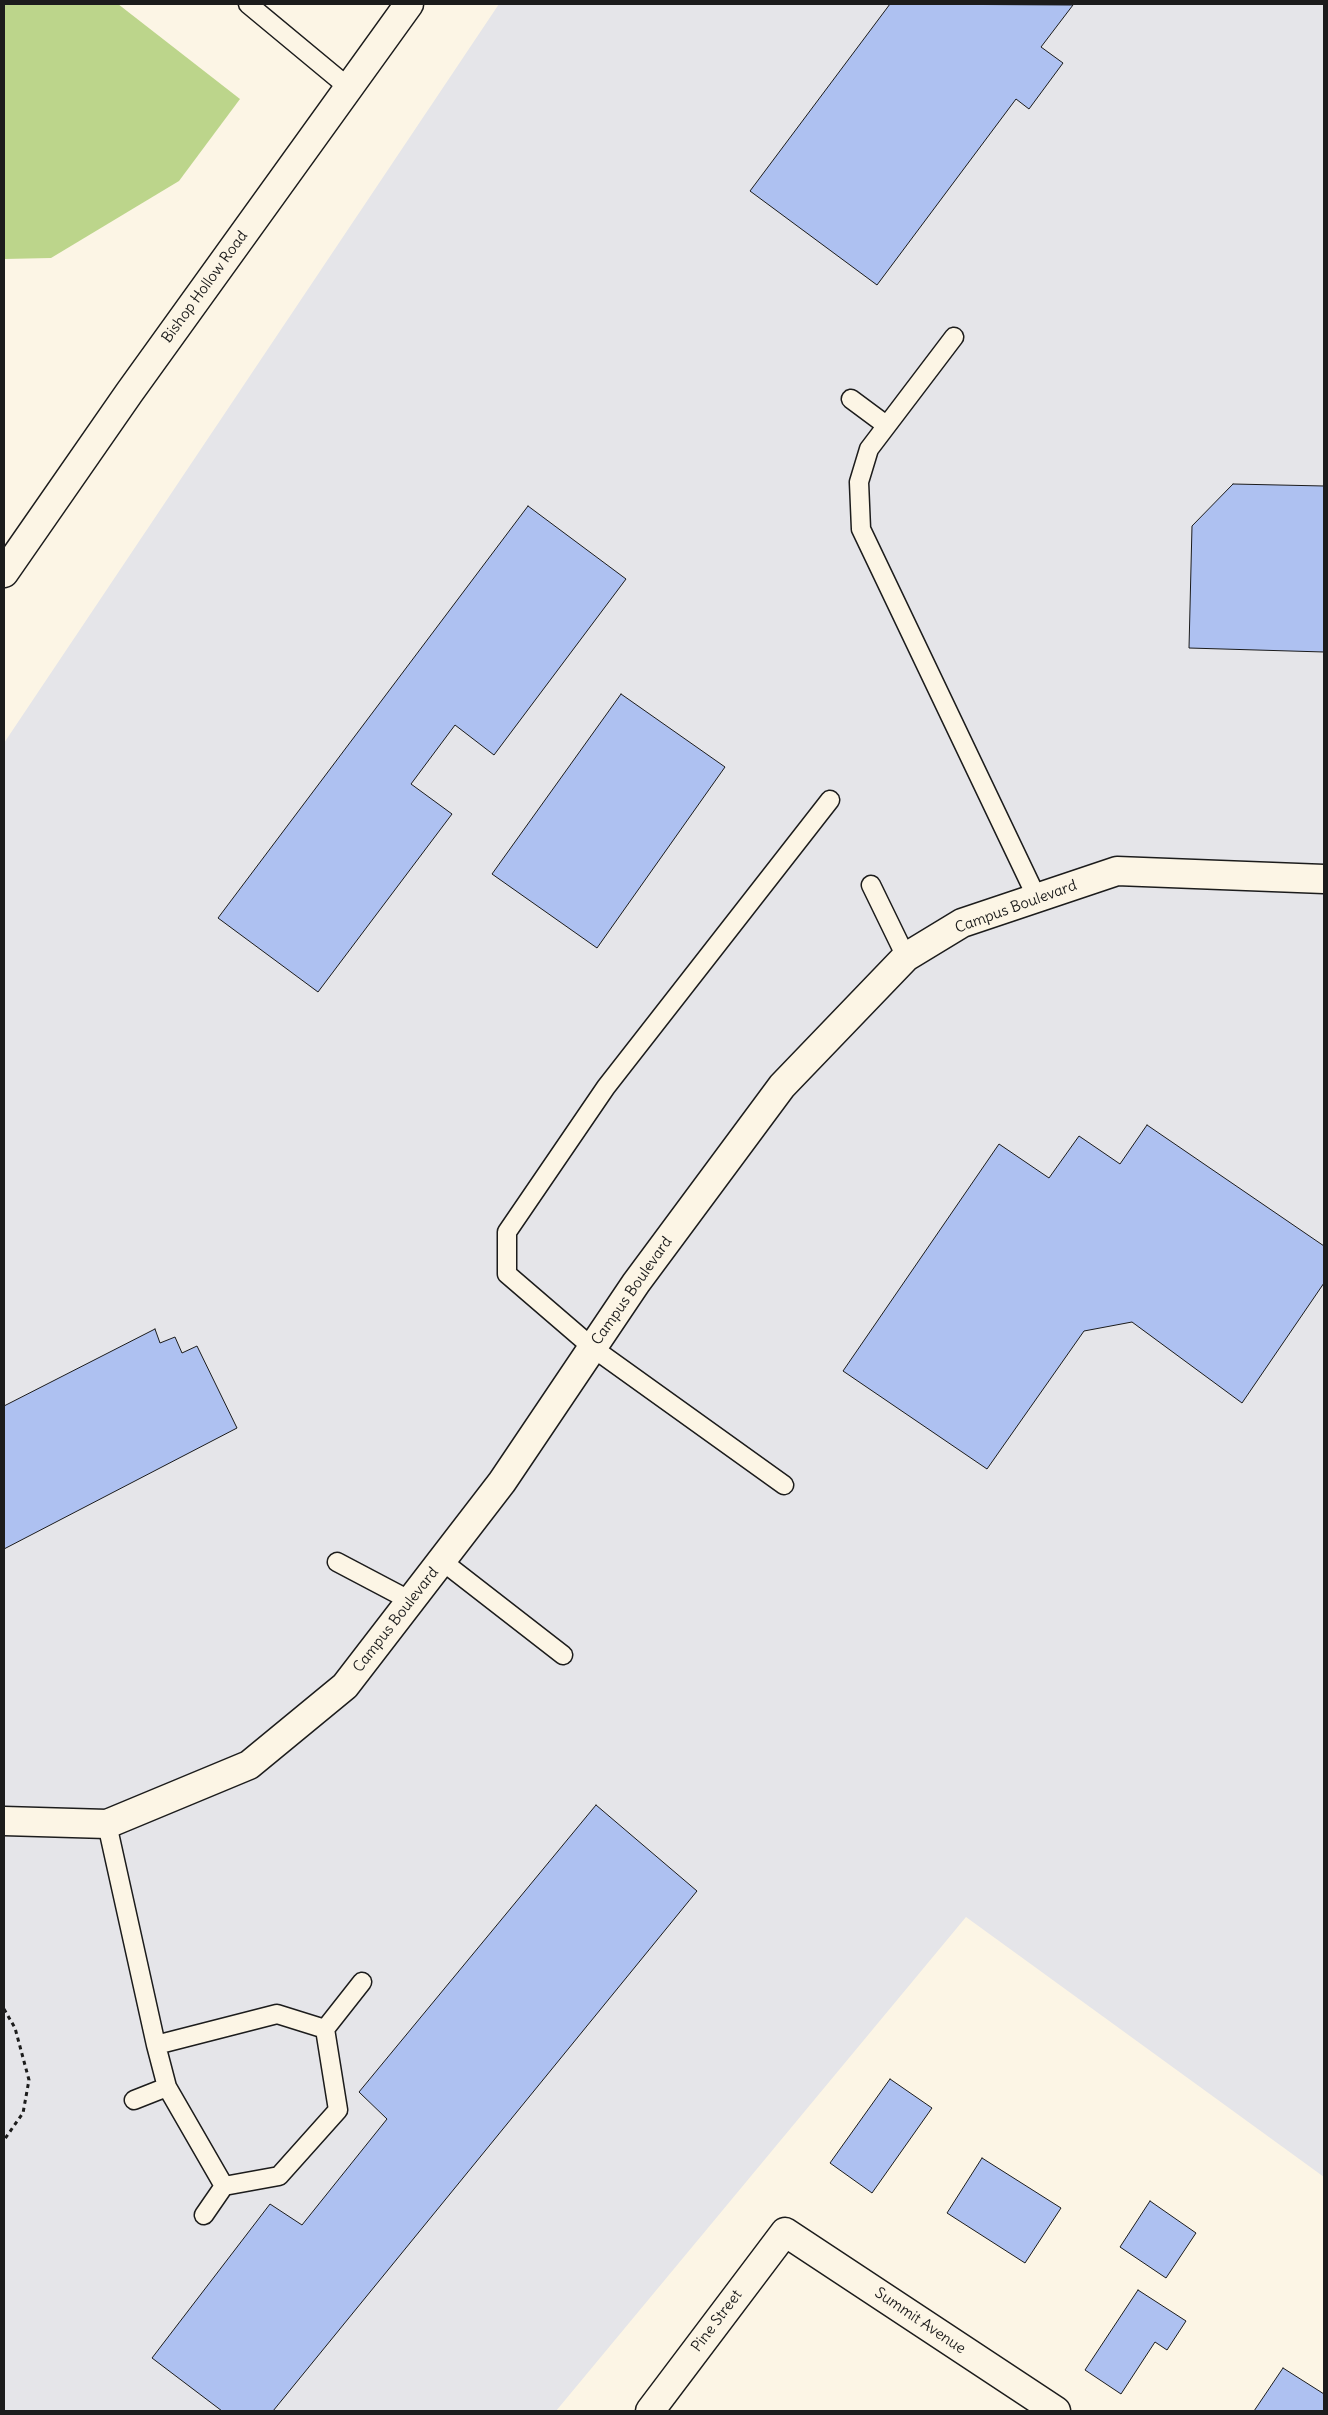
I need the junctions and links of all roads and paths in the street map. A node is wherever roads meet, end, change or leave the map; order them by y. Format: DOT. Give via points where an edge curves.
graph roads {
  1 [pos="248,4"];
  2 [pos="409,4"];
  3 [pos="348,87"];
  4 [pos="954,336"];
  5 [pos="851,399"];
  6 [pos="886,425"];
  7 [pos="4,573"];
  8 [pos="830,800"];
  9 [pos="1324,879"];
  10 [pos="871,885"];
  11 [pos="1037,898"];
  12 [pos="906,957"];
  13 [pos="592,1348"];
  14 [pos="784,1485"];
  15 [pos="442,1561"];
  16 [pos="337,1562"];
  17 [pos="411,1601"];
  18 [pos="563,1655"];
  19 [pos="4,1821"];
  20 [pos="107,1824"];
  21 [pos="362,1982"];
  22 [pos="4,2008"];
  23 [pos="325,2029"];
  24 [pos="156,2045"];
  25 [pos="167,2087"];
  26 [pos="134,2100"];
  27 [pos="4,2140"];
  28 [pos="224,2186"];
  29 [pos="204,2215"];
  30 [pos="785,2232"];
  31 [pos="650,2411"];
  32 [pos="1056,2411"];
  1 -- 3 [label="lane"];
  2 -- 3 [label="street, Bishop Hollow Road"];
  3 -- 7 [label="street, Bishop Hollow Road" via="134,385"];
  4 -- 6 [label="lane"];
  5 -- 6 [label="lane"];
  6 -- 11 [label="lane" via="869,449 858,482 861,529"];
  8 -- 13 [label="lane" via="606,1087 507,1232 507,1274"];
  9 -- 11 [label="street, Campus Boulevard" via="1118,871"];
  10 -- 12 [label="lane"];
  11 -- 12 [label="street, Campus Boulevard" via="962,923"];
  12 -- 13 [label="street, Campus Boulevard" via="782,1086 636,1283"];
  13 -- 14 [label="lane"];
  13 -- 15 [label="street, Campus Boulevard" via="502,1482"];
  15 -- 17 [label="street, Campus Boulevard"];
  15 -- 18 [label="lane"];
  16 -- 17 [label="lane"];
  17 -- 20 [label="street, Campus Boulevard" via="345,1686 249,1765"];
  19 -- 20 [label="street, Campus Boulevard"];
  20 -- 24 [label="lane"];
  21 -- 23 [label="lane"];
  22 -- 27 [label="path" via="15,2028 28,2080 23,2113"];
  23 -- 24 [label="lane" via="277,2014"];
  23 -- 28 [label="lane" via="338,2110 279,2176"];
  24 -- 25 [label="lane"];
  25 -- 26 [label="lane"];
  25 -- 28 [label="lane"];
  28 -- 29 [label="lane"];
  30 -- 31 [label="street, Pine Street"];
  30 -- 32 [label="street, Summit Avenue"];
}
